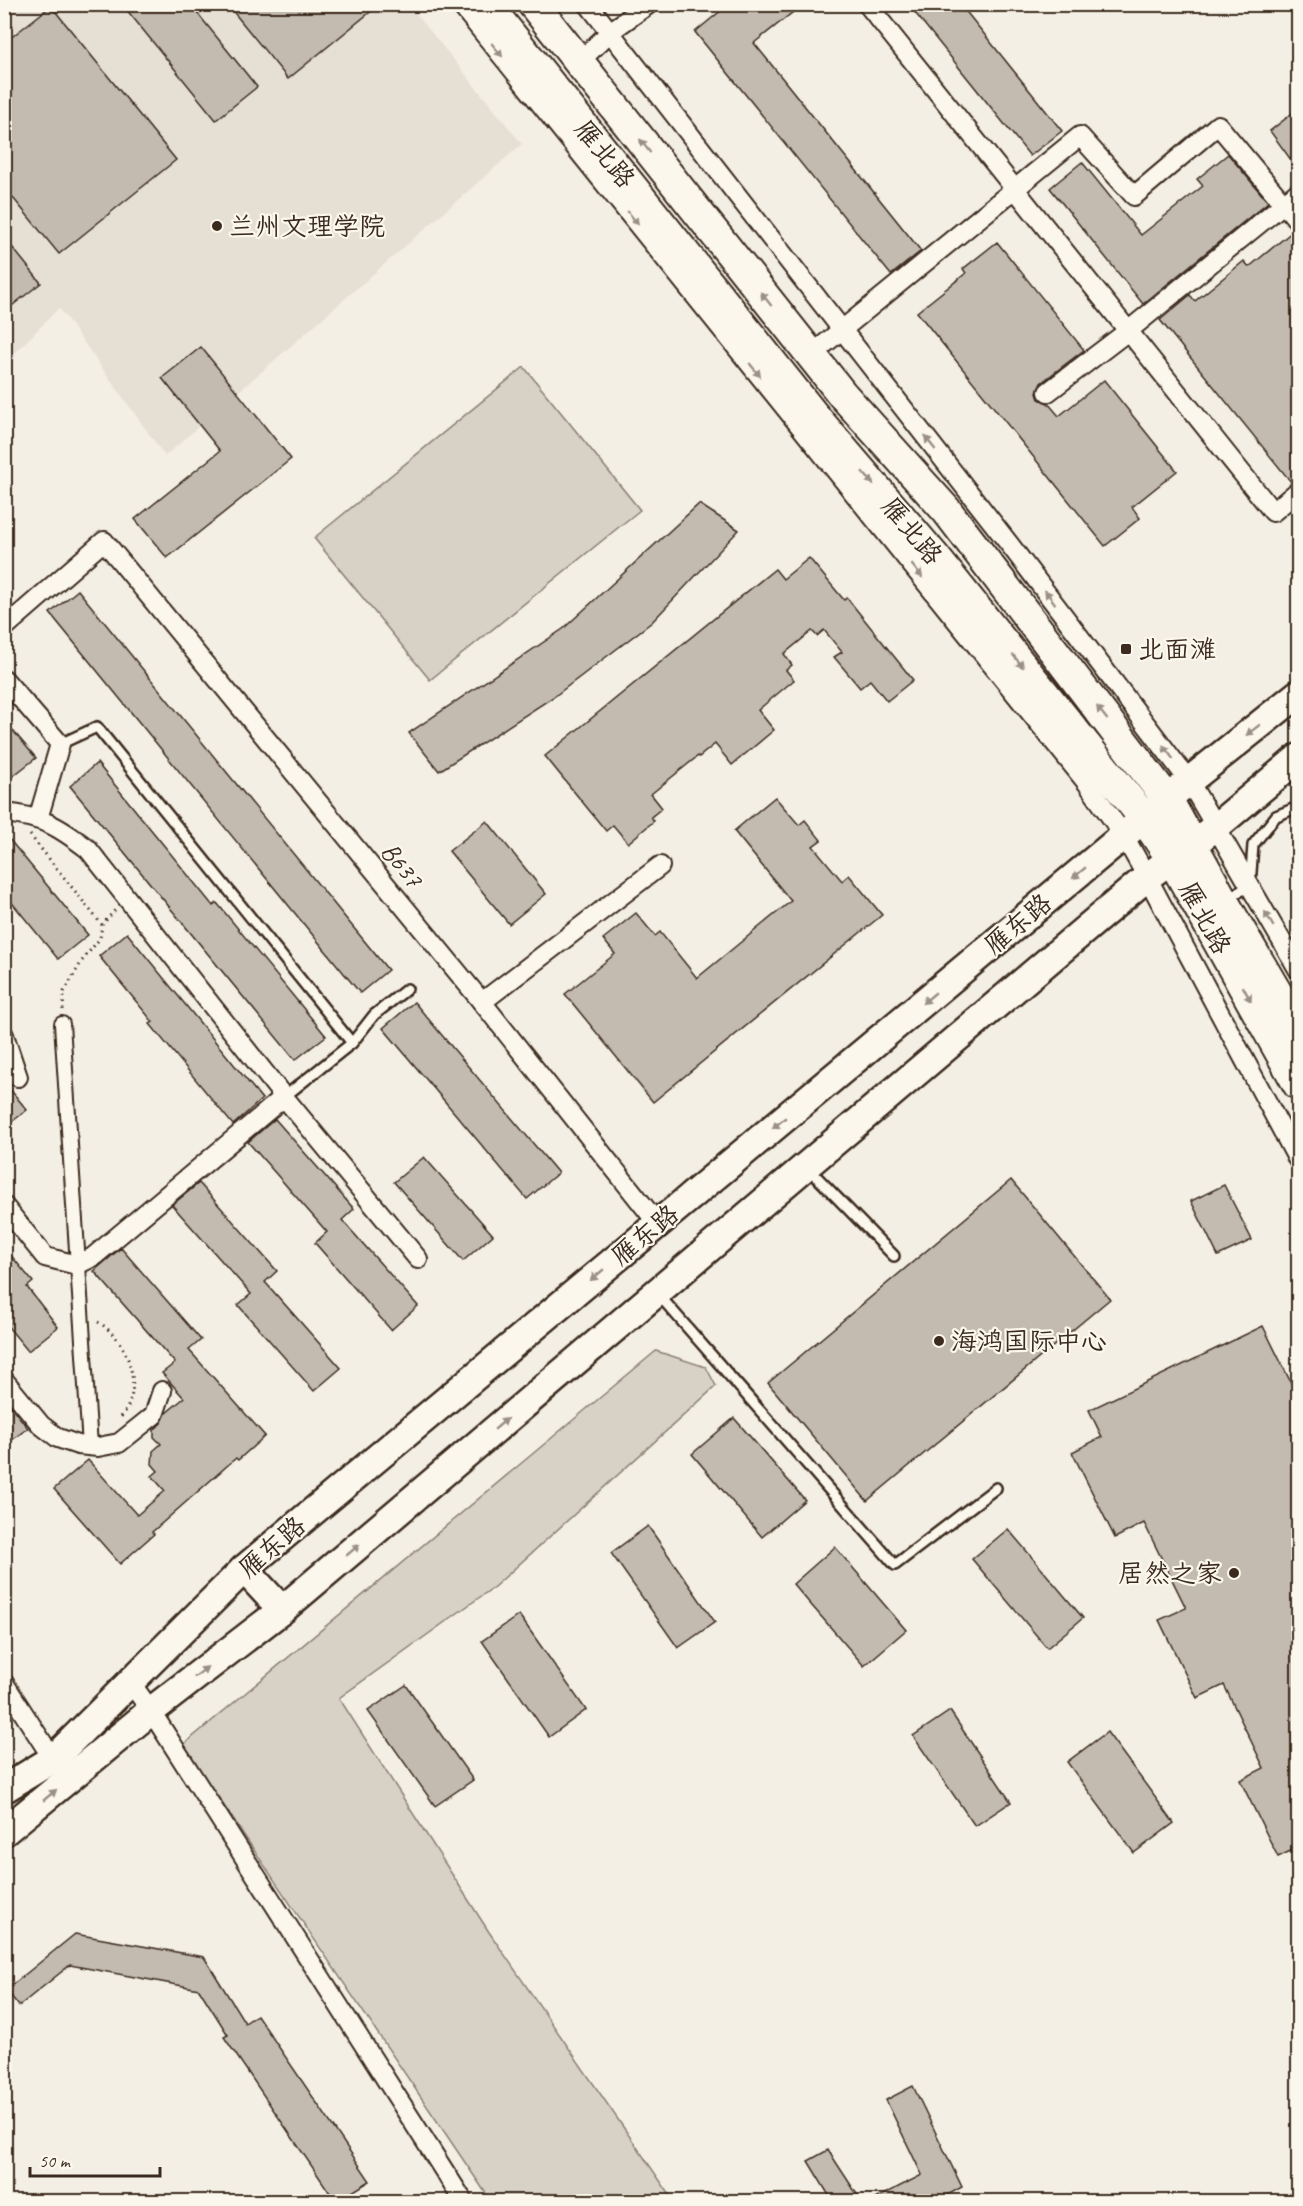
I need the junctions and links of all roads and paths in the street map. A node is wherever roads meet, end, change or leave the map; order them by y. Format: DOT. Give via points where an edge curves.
graph roads {
  1 [pos="460,4"];
  2 [pos="486,4"];
  3 [pos="532,4"];
  4 [pos="588,4"];
  5 [pos="649,4"];
  6 [pos="867,4"];
  7 [pos="611,31"];
  8 [pos="579,62"];
  9 [pos="1014,189"];
  10 [pos="1291,198"];
  11 [pos="1299,221"];
  12 [pos="843,330"];
  13 [pos="1128,332"];
  14 [pos="811,355"];
  15 [pos="1048,392"];
  16 [pos="1299,491"];
  17 [pos="4,628"];
  18 [pos="4,679"];
  19 [pos="1299,694"];
  20 [pos="60,744"];
  21 [pos="1299,758"];
  22 [pos="1178,790"];
  23 [pos="1299,807"];
  24 [pos="8,813"];
  25 [pos="38,819"];
  26 [pos="1217,826"];
  27 [pos="1134,827"];
  28 [pos="1182,851"];
  29 [pos="660,866"];
  30 [pos="1147,877"];
  31 [pos="1250,886"];
  32 [pos="126,898"];
  33 [pos="1223,901"];
  34 [pos="102,925"];
  35 [pos="1299,969"];
  36 [pos="407,989"];
  37 [pos="482,1002"];
  38 [pos="62,1024"];
  39 [pos="1299,1029"];
  40 [pos="4,1035"];
  41 [pos="352,1043"];
  42 [pos="18,1077"];
  43 [pos="1299,1084"];
  44 [pos="284,1097"];
  45 [pos="1299,1160"];
  46 [pos="806,1166"];
  47 [pos="4,1206"];
  48 [pos="658,1224"];
  49 [pos="894,1256"];
  50 [pos="418,1259"];
  51 [pos="77,1265"];
  52 [pos="656,1293"];
  53 [pos="81,1319"];
  54 [pos="4,1380"];
  55 [pos="162,1391"];
  56 [pos="90,1442"];
  57 [pos="996,1488"];
  58 [pos="244,1569"];
  59 [pos="282,1610"];
  60 [pos="4,1683"];
  61 [pos="131,1683"];
  62 [pos="151,1711"];
  63 [pos="53,1759"];
  64 [pos="4,1789"];
  65 [pos="4,1832"];
  66 [pos="464,2202"];
  1 -- 27 [label="street, one-way" via="1080,774"];
  2 -- 27 [label="main road, 雁北路, one-way" via="816,418 933,555"];
  3 -- 8 [label="main road, 雁北路"];
  4 -- 7 [label="street"];
  5 -- 7 [label="street"];
  6 -- 9 [label="street"];
  7 -- 8 [label="street"];
  7 -- 12 [label="street"];
  14 -- 8 [label="main road, 雁北路, one-way"];
  9 -- 10 [label="street" via="1080,136 1134,196 1218,125"];
  9 -- 12 [label="street"];
  9 -- 13 [label="street"];
  10 -- 11 [label="street"];
  10 -- 13 [label="street"];
  12 -- 14 [label="street"];
  22 -- 12 [label="street, one-way"];
  13 -- 15 [label="street"];
  13 -- 16 [label="street" via="1273,512"];
  22 -- 14 [label="main road, 雁北路, one-way" via="947,511"];
  17 -- 37 [label="street, B637" via="104,541"];
  18 -- 20 [label="street"];
  19 -- 22 [label="main road, 雁东路, one-way"];
  20 -- 25 [label="street"];
  20 -- 41 [label="lane" via="97,727"];
  21 -- 26 [label="main road, 雁东路"];
  22 -- 26 [label="street"];
  22 -- 27 [label="main road, 雁东路"];
  22 -- 28 [label="main road, 雁北路"];
  23 -- 31 [label="lane" via="1276,816 1253,845"];
  24 -- 25 [label="street"];
  24 -- 34 [label="path"];
  25 -- 32 [label="street" via="61,828 87,849"];
  26 -- 28 [label="main road, 雁东路"];
  26 -- 31 [label="street"];
  27 -- 28 [label="main road, 雁北路"];
  27 -- 30 [label="street"];
  27 -- 48 [label="main road, 雁东路, one-way"];
  28 -- 30 [label="main road, 雁东路"];
  28 -- 33 [label="main road, 雁北路"];
  28 -- 43 [label="main road, 雁北路, one-way"];
  29 -- 37 [label="street"];
  30 -- 45 [label="street"];
  30 -- 46 [label="main road, 雁东路"];
  31 -- 33 [label="lane"];
  35 -- 31 [label="street, one-way"];
  32 -- 34 [label="path"];
  32 -- 44 [label="street"];
  33 -- 39 [label="main road, 雁北路"];
  34 -- 38 [label="path" via="100,938 64,992"];
  36 -- 41 [label="lane" via="374,1015"];
  37 -- 48 [label="street, B637"];
  38 -- 51 [label="street"];
  40 -- 42 [label="street"];
  41 -- 44 [label="lane"];
  44 -- 50 [label="street"];
  44 -- 51 [label="street" via="93,1257"];
  46 -- 49 [label="lane"];
  46 -- 52 [label="main road, 雁东路"];
  47 -- 51 [label="street" via="45,1257"];
  48 -- 58 [label="main road, 雁东路, one-way"];
  51 -- 53 [label="street"];
  52 -- 57 [label="lane" via="895,1565"];
  59 -- 52 [label="main road, 雁东路, one-way"];
  53 -- 56 [label="street"];
  53 -- 56 [label="path" via="109,1328 126,1353 132,1380 132,1397 123,1415"];
  54 -- 56 [label="street" via="41,1425 58,1438 78,1445"];
  55 -- 56 [label="street" via="154,1415 119,1443"];
  58 -- 59 [label="main road"];
  58 -- 61 [label="main road, 雁东路"];
  62 -- 59 [label="main road, 雁东路, one-way"];
  60 -- 63 [label="street"];
  61 -- 62 [label="street"];
  61 -- 63 [label="main road, 雁东路"];
  65 -- 62 [label="main road, 雁东路, one-way"];
  62 -- 66 [label="street"];
  63 -- 64 [label="main road, 雁东路"];
}
